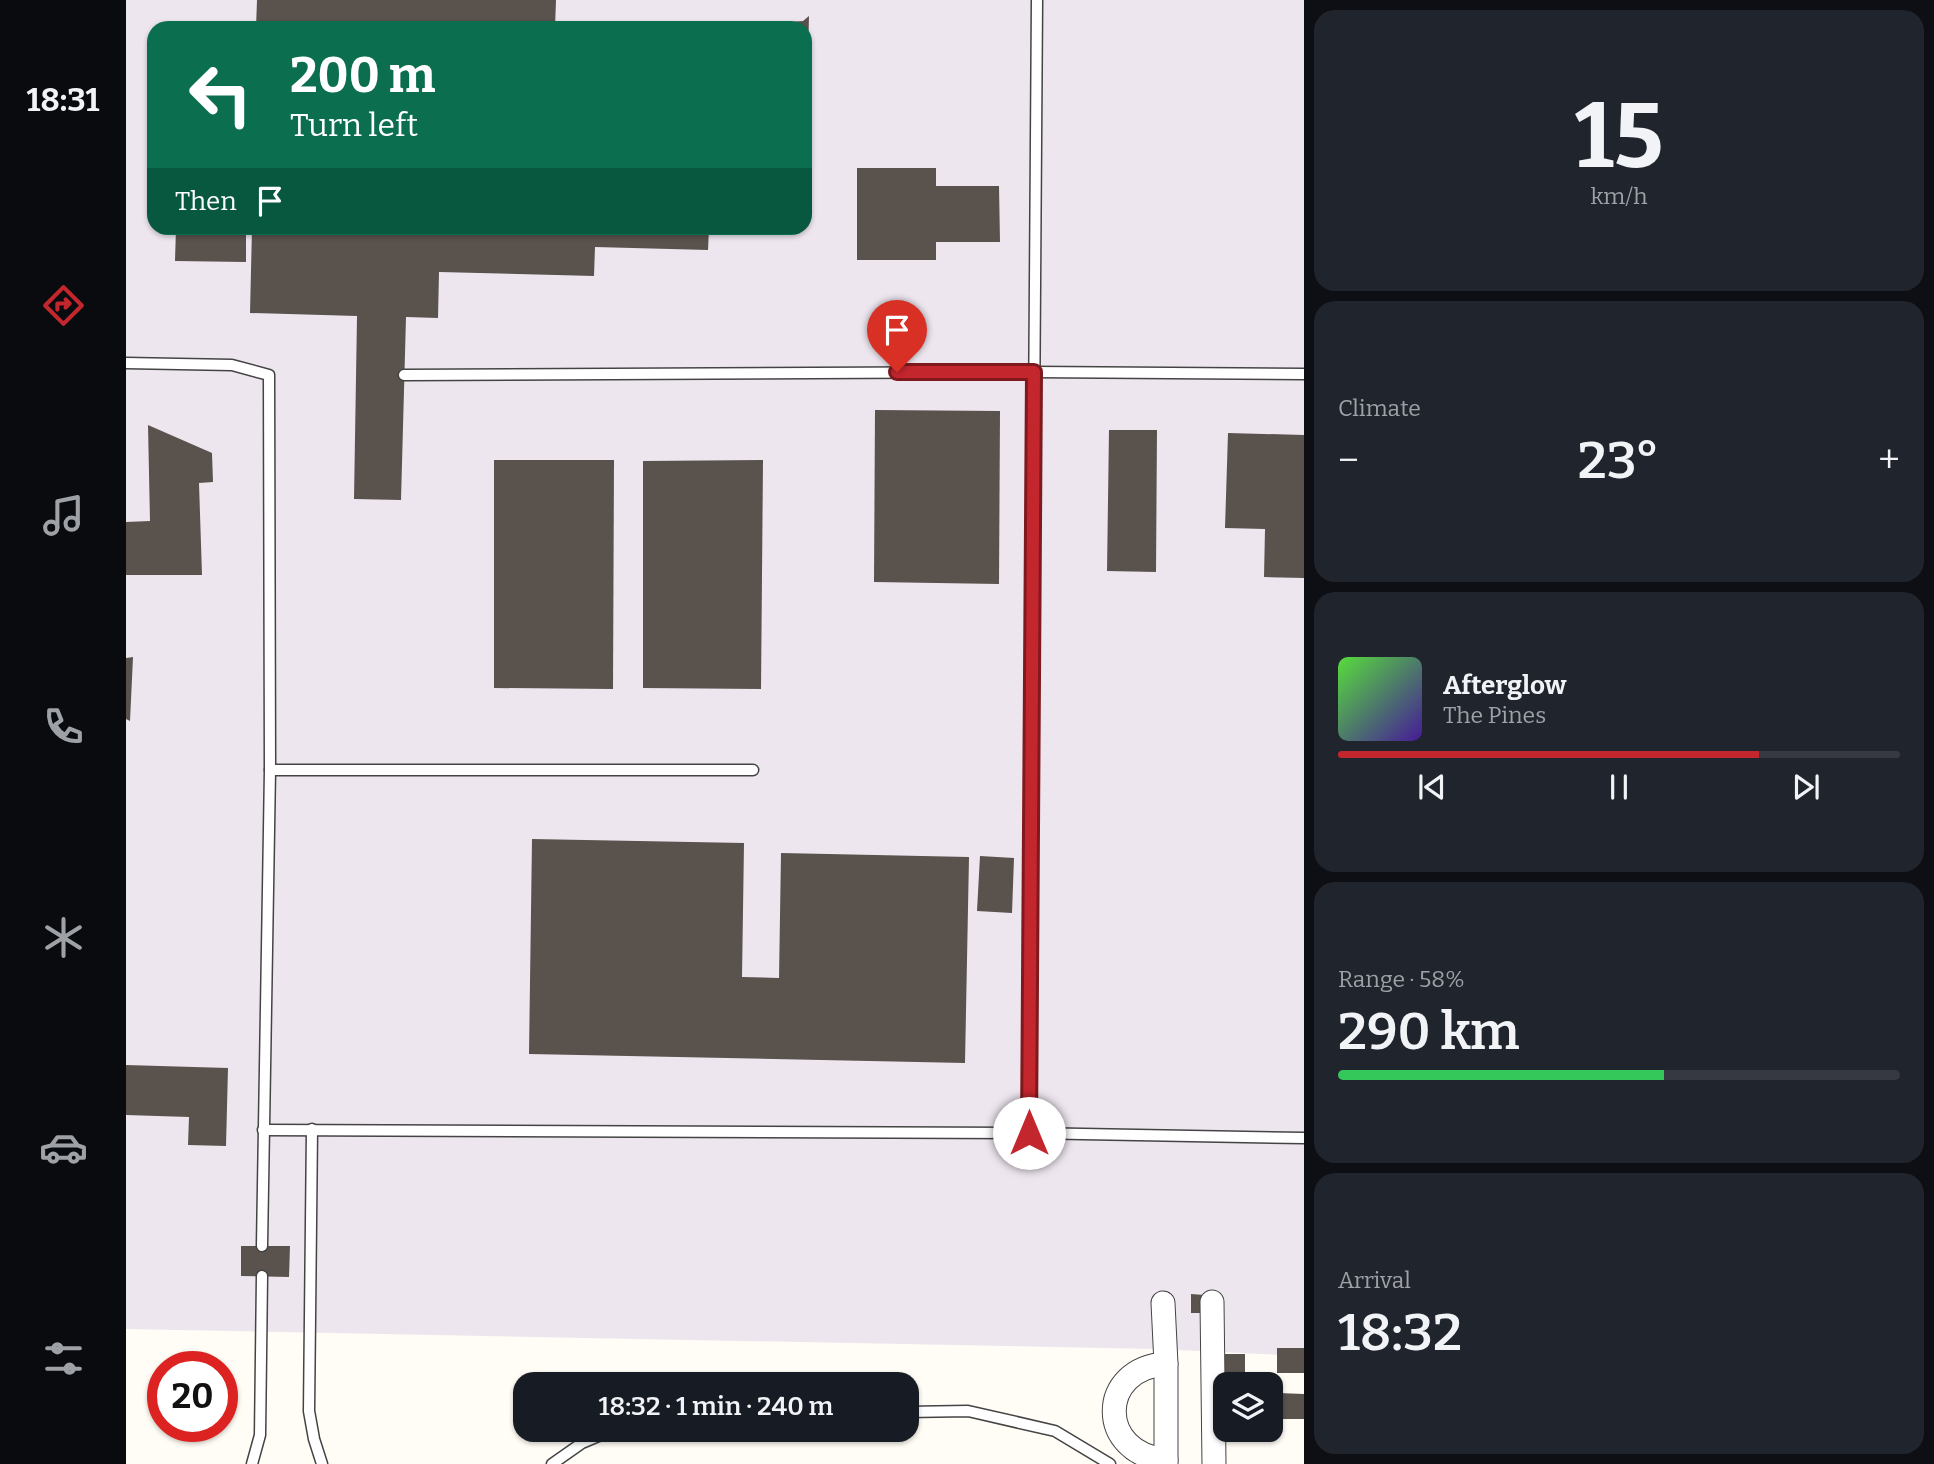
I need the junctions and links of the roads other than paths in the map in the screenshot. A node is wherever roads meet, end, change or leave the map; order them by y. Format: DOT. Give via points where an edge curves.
graph roads {
  1 [pos="1037,0"];
  2 [pos="126,363"];
  3 [pos="1034,372"];
  4 [pos="1304,374"];
  5 [pos="404,375"];
  6 [pos="270,770"];
  7 [pos="753,770"];
  8 [pos="263,1129"];
  9 [pos="313,1129"];
  10 [pos="1029,1133"];
  11 [pos="1304,1138"];
  12 [pos="262,1246"];
  13 [pos="262,1276"];
  14 [pos="1212,1301"];
  15 [pos="1163,1303"];
  16 [pos="1166,1364"];
  17 [pos="919,1412"];
  18 [pos="584,1442"];
  19 [pos="1166,1462"];
  20 [pos="252,1464"];
  21 [pos="322,1464"];
  22 [pos="552,1464"];
  23 [pos="1110,1464"];
  24 [pos="1214,1464"];
  1 -- 3 [label="lane"];
  2 -- 6 [label="lane" via="232,365 269,375"];
  3 -- 4 [label="lane"];
  3 -- 5 [label="lane"];
  3 -- 10 [label="lane"];
  6 -- 7 [label="lane"];
  6 -- 8 [label="lane"];
  8 -- 9 [label="lane"];
  8 -- 12 [label="lane"];
  9 -- 10 [label="lane"];
  9 -- 21 [label="lane" via="309,1411"];
  10 -- 11 [label="lane"];
  13 -- 20 [label="lane" via="260,1434"];
  14 -- 24 [label="street"];
  15 -- 16 [label="street"];
  16 -- 19 [label="street"];
  16 -- 19 [label="street" via="1151,1365 1130,1376 1116,1396 1114,1411 1124,1441 1136,1452"];
  17 -- 23 [label="lane" via="968,1411 1055,1431"];
  18 -- 22 [label="lane"];
}
